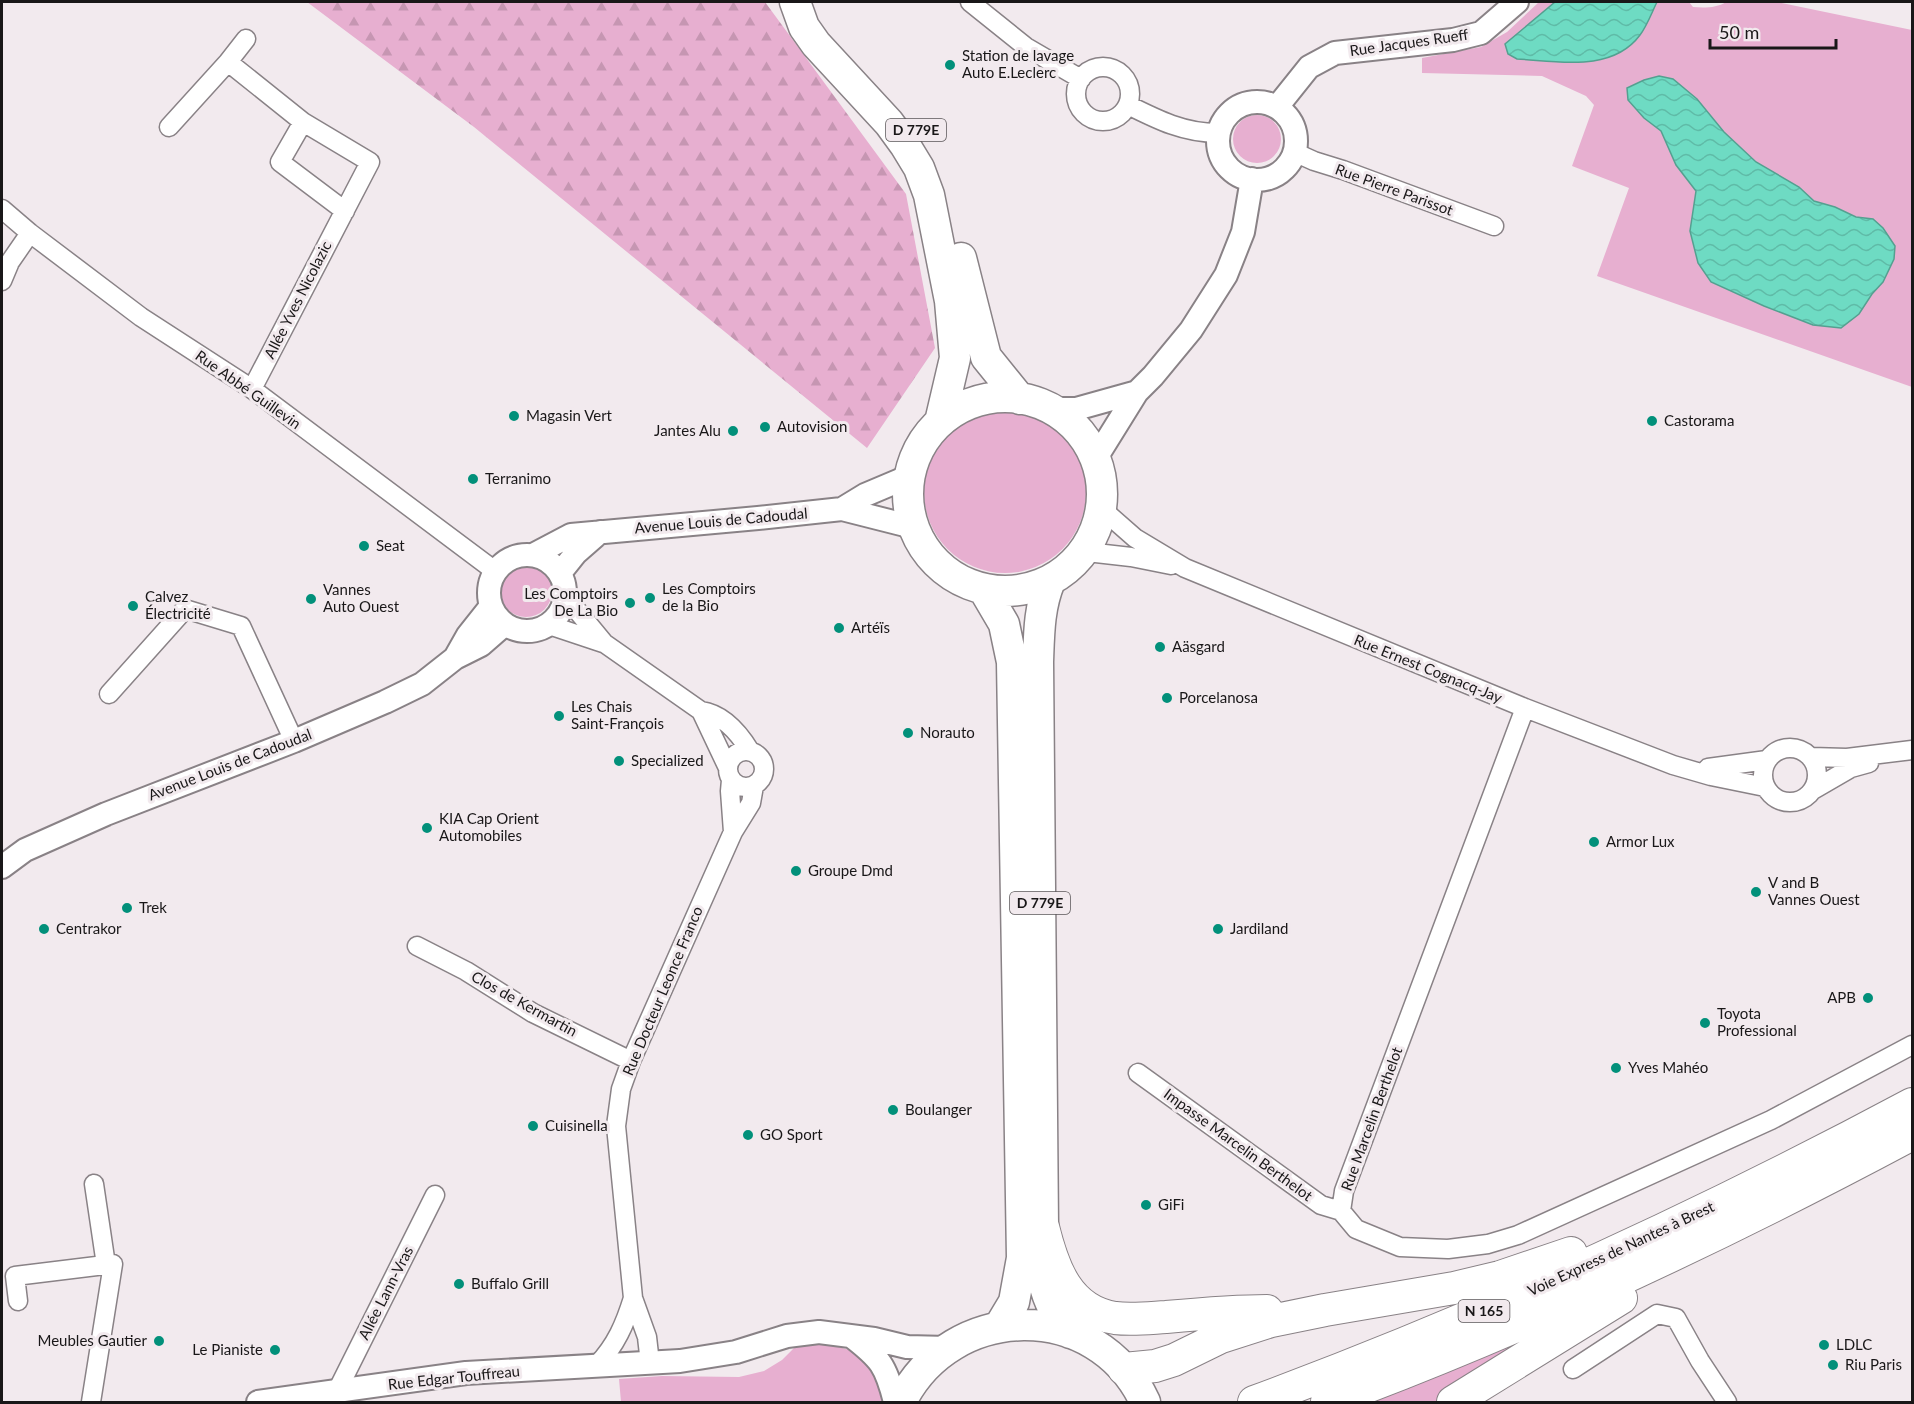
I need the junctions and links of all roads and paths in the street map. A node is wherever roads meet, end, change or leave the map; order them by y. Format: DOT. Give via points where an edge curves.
graph roads {
  1 [pos="795,2"];
  2 [pos="813,2"];
  3 [pos="970,2"];
  4 [pos="1517,2"];
  5 [pos="246,39"];
  6 [pos="228,62"];
  7 [pos="1081,79"];
  8 [pos="1128,105"];
  9 [pos="1277,107"];
  10 [pos="303,122"];
  11 [pos="169,127"];
  12 [pos="1218,133"];
  13 [pos="1294,152"];
  14 [pos="1252,179"];
  15 [pos="2,209"];
  16 [pos="345,211"];
  17 [pos="1494,226"];
  18 [pos="30,233"];
  19 [pos="2,281"];
  20 [pos="252,389"];
  21 [pos="1137,392"];
  22 [pos="1020,399"];
  23 [pos="1052,409"];
  24 [pos="940,422"];
  25 [pos="1096,458"];
  26 [pos="910,476"];
  27 [pos="842,509"];
  28 [pos="1102,510"];
  29 [pos="913,527"];
  30 [pos="600,532"];
  31 [pos="1087,552"];
  32 [pos="534,555"];
  33 [pos="1185,568"];
  34 [pos="495,571"];
  35 [pos="560,573"];
  36 [pos="1050,581"];
  37 [pos="984,590"];
  38 [pos="566,597"];
  39 [pos="491,606"];
  40 [pos="505,624"];
  41 [pos="549,625"];
  42 [pos="604,643"];
  43 [pos="455,658"];
  44 [pos="109,694"];
  45 [pos="1525,708"];
  46 [pos="700,711"];
  47 [pos="294,741"];
  48 [pos="1912,750"];
  49 [pos="750,751"];
  50 [pos="1890,754"];
  51 [pos="1811,757"];
  52 [pos="1767,760"];
  53 [pos="1673,765"];
  54 [pos="729,774"];
  55 [pos="754,786"];
  56 [pos="1766,787"];
  57 [pos="1813,790"];
  58 [pos="733,832"];
  59 [pos="2,867"];
  60 [pos="417,945"];
  61 [pos="1912,1045"];
  62 [pos="631,1061"];
  63 [pos="1138,1073"];
  64 [pos="1912,1104"];
  65 [pos="1912,1134"];
  66 [pos="94,1184"];
  67 [pos="435,1195"];
  68 [pos="1710,1208"];
  69 [pos="1341,1210"];
  70 [pos="1750,1219"];
  71 [pos="1043,1227"];
  72 [pos="106,1265"];
  73 [pos="633,1298"];
  74 [pos="18,1301"];
  75 [pos="1325,1310"];
  76 [pos="999,1327"];
  77 [pos="1070,1333"];
  78 [pos="851,1336"];
  79 [pos="948,1348"];
  80 [pos="651,1363"];
  81 [pos="597,1365"];
  82 [pos="1573,1369"];
  83 [pos="1124,1370"];
  84 [pos="337,1391"];
  85 [pos="271,1401"];
  86 [pos="1145,1401"];
  87 [pos="91,1402"];
  88 [pos="895,1402"];
  89 [pos="901,1402"];
  90 [pos="1254,1402"];
  91 [pos="1327,1402"];
  92 [pos="1453,1402"];
  93 [pos="1727,1402"];
  1 -- 24 [label="main road, D 779E" via="804,27 816,44 905,144 930,195 950,301 955,358"];
  2 -- 22 [label="main road, D 779E" via="831,35 896,106 933,158 946,191 986,357"];
  3 -- 7 [label="street" via="1026,46"];
  4 -- 9 [label="street, Rue Jacques Rueff" via="1481,33 1453,40 1335,53 1309,67"];
  5 -- 6 [label="street"];
  6 -- 10 [label="street"];
  6 -- 11 [label="street"];
  7 -- 8 [label="street" via="1101,68 1117,72 1130,90"];
  7 -- 8 [label="street" via="1076,96 1088,117 1111,120"];
  8 -- 12 [label="street" via="1197,133"];
  9 -- 12 [label="street" via="1253,102 1241,105 1230,112"];
  9 -- 13 [label="street" via="1293,127"];
  10 -- 16 [label="street" via="280,162"];
  10 -- 16 [label="street, Allée Yves Nicolazic" via="370,162"];
  12 -- 14 [label="street" via="1218,146 1226,164 1240,176"];
  13 -- 14 [label="street" via="1278,173"];
  13 -- 17 [label="street, Rue Pierre Parissot"];
  14 -- 21 [label="street" via="1243,232 1226,275 1191,330"];
  15 -- 18 [label="street, Rue Abbé Guillevin"];
  16 -- 20 [label="street, Allée Yves Nicolazic"];
  18 -- 19 [label="street"];
  18 -- 20 [label="street, Rue Abbé Guillevin" via="141,317"];
  20 -- 34 [label="street, Rue Abbé Guillevin"];
  21 -- 23 [label="street" via="1076,409"];
  21 -- 25 [label="street"];
  22 -- 23 [label="main road"];
  22 -- 24 [label="main road" via="982,399"];
  23 -- 25 [label="main road" via="1078,430"];
  24 -- 26 [label="main road" via="920,449"];
  25 -- 28 [label="main road"];
  26 -- 27 [label="street, Avenue Louis de Cadoudal"];
  26 -- 29 [label="main road"];
  27 -- 29 [label="street, Avenue Louis de Cadoudal"];
  27 -- 30 [label="street, Avenue Louis de Cadoudal"];
  28 -- 31 [label="main road"];
  28 -- 33 [label="street, Rue Ernest Cognacq-Jay" via="1135,538"];
  29 -- 37 [label="main road" via="930,556 956,578"];
  30 -- 32 [label="street, Avenue Louis de Cadoudal" via="571,535"];
  30 -- 35 [label="street"];
  31 -- 33 [label="street, Rue Ernest Cognacq-Jay"];
  31 -- 36 [label="main road"];
  32 -- 34 [label="street" via="510,558"];
  32 -- 35 [label="street" via="553,564"];
  33 -- 45 [label="street, Rue Ernest Cognacq-Jay"];
  34 -- 39 [label="street" via="489,588"];
  35 -- 38 [label="street"];
  36 -- 37 [label="main road" via="1008,592"];
  36 -- 71 [label="main road, D 779E" via="1040,621 1038,662"];
  37 -- 76 [label="main road, D 779E" via="1004,624 1012,662 1022,1247 1016,1295"];
  38 -- 41 [label="street" via="563,608"];
  38 -- 42 [label="street"];
  39 -- 40 [label="street"];
  39 -- 43 [label="street, Avenue Louis de Cadoudal"];
  40 -- 41 [label="street" via="527,631"];
  40 -- 43 [label="street, Avenue Louis de Cadoudal" via="481,645"];
  41 -- 42 [label="street"];
  42 -- 46 [label="street"];
  43 -- 47 [label="street, Avenue Louis de Cadoudal" via="422,684"];
  44 -- 47 [label="street" via="184,609 241,626"];
  45 -- 53 [label="street, Rue Ernest Cognacq-Jay"];
  45 -- 69 [label="street, Rue Marcelin Berthelot" via="1344,1191"];
  46 -- 49 [label="street" via="720,719 741,736"];
  46 -- 54 [label="street"];
  47 -- 59 [label="street, Avenue Louis de Cadoudal" via="106,814 25,850"];
  48 -- 50 [label="street"];
  49 -- 54 [label="street" via="733,756"];
  49 -- 55 [label="street" via="760,757 765,767"];
  50 -- 51 [label="street"];
  50 -- 57 [label="street" via="1851,768"];
  51 -- 52 [label="street" via="1788,747"];
  51 -- 57 [label="street" via="1817,772"];
  52 -- 53 [label="street, Rue Ernest Cognacq-Jay" via="1713,768"];
  52 -- 56 [label="street" via="1763,778"];
  53 -- 56 [label="street, Rue Ernest Cognacq-Jay"];
  54 -- 55 [label="street" via="741,787"];
  54 -- 58 [label="street, Rue Docteur Leonce Franco"];
  55 -- 58 [label="street, Rue Docteur Leonce Franco" via="751,803"];
  56 -- 57 [label="street" via="1779,800 1788,802 1798,801"];
  58 -- 62 [label="street, Rue Docteur Leonce Franco"];
  60 -- 62 [label="street, Clos de Kermartin" via="533,1013"];
  61 -- 69 [label="street, Rue Marcelin Berthelot" via="1771,1120 1518,1235 1488,1244 1448,1249 1400,1247 1356,1228"];
  62 -- 73 [label="street, Rue Docteur Leonce Franco" via="621,1089 616,1126"];
  63 -- 69 [label="street, Impasse Marcelin Berthelot" via="1321,1205"];
  64 -- 68 [label="highway, Voie Express de Nantes à Brest / N 165"];
  65 -- 70 [label="highway, Voie Express de Nantes à Brest / N 165"];
  66 -- 72 [label="street"];
  67 -- 84 [label="street, Allée Lann-Vras"];
  68 -- 75 [label="highway" via="1675,1210 1500,1277"];
  68 -- 90 [label="highway, Voie Express de Nantes à Brest / N 165" via="1516,1298"];
  70 -- 91 [label="highway, Voie Express de Nantes à Brest / N 165" via="1489,1338"];
  70 -- 92 [label="highway" via="1735,1241 1630,1293"];
  71 -- 75 [label="highway" via="1060,1279 1080,1302 1102,1315 1130,1319"];
  71 -- 77 [label="main road, D 779E" via="1040,1257 1046,1295"];
  72 -- 74 [label="street" via="15,1276"];
  72 -- 87 [label="street" via="113,1264"];
  73 -- 80 [label="street, Rue Docteur Leonce Franco" via="647,1337"];
  73 -- 81 [label="street, Rue Docteur Leonce Franco" via="614,1346"];
  75 -- 83 [label="highway" via="1241,1330 1155,1366"];
  76 -- 77 [label="main road" via="1035,1325"];
  76 -- 79 [label="main road"];
  77 -- 83 [label="main road" via="1103,1350"];
  78 -- 79 [label="street, Rue Edgar Touffreau" via="907,1347"];
  78 -- 80 [label="street, Rue Edgar Touffreau" via="819,1332 787,1336 736,1352"];
  78 -- 88 [label="street" via="884,1366"];
  79 -- 89 [label="main road" via="918,1376"];
  80 -- 81 [label="street, Rue Edgar Touffreau"];
  81 -- 84 [label="street, Rue Edgar Touffreau" via="466,1373"];
  82 -- 93 [label="street" via="1657,1314 1676,1317"];
  83 -- 86 [label="main road"];
  84 -- 85 [label="street, Rue Edgar Touffreau"];
}
